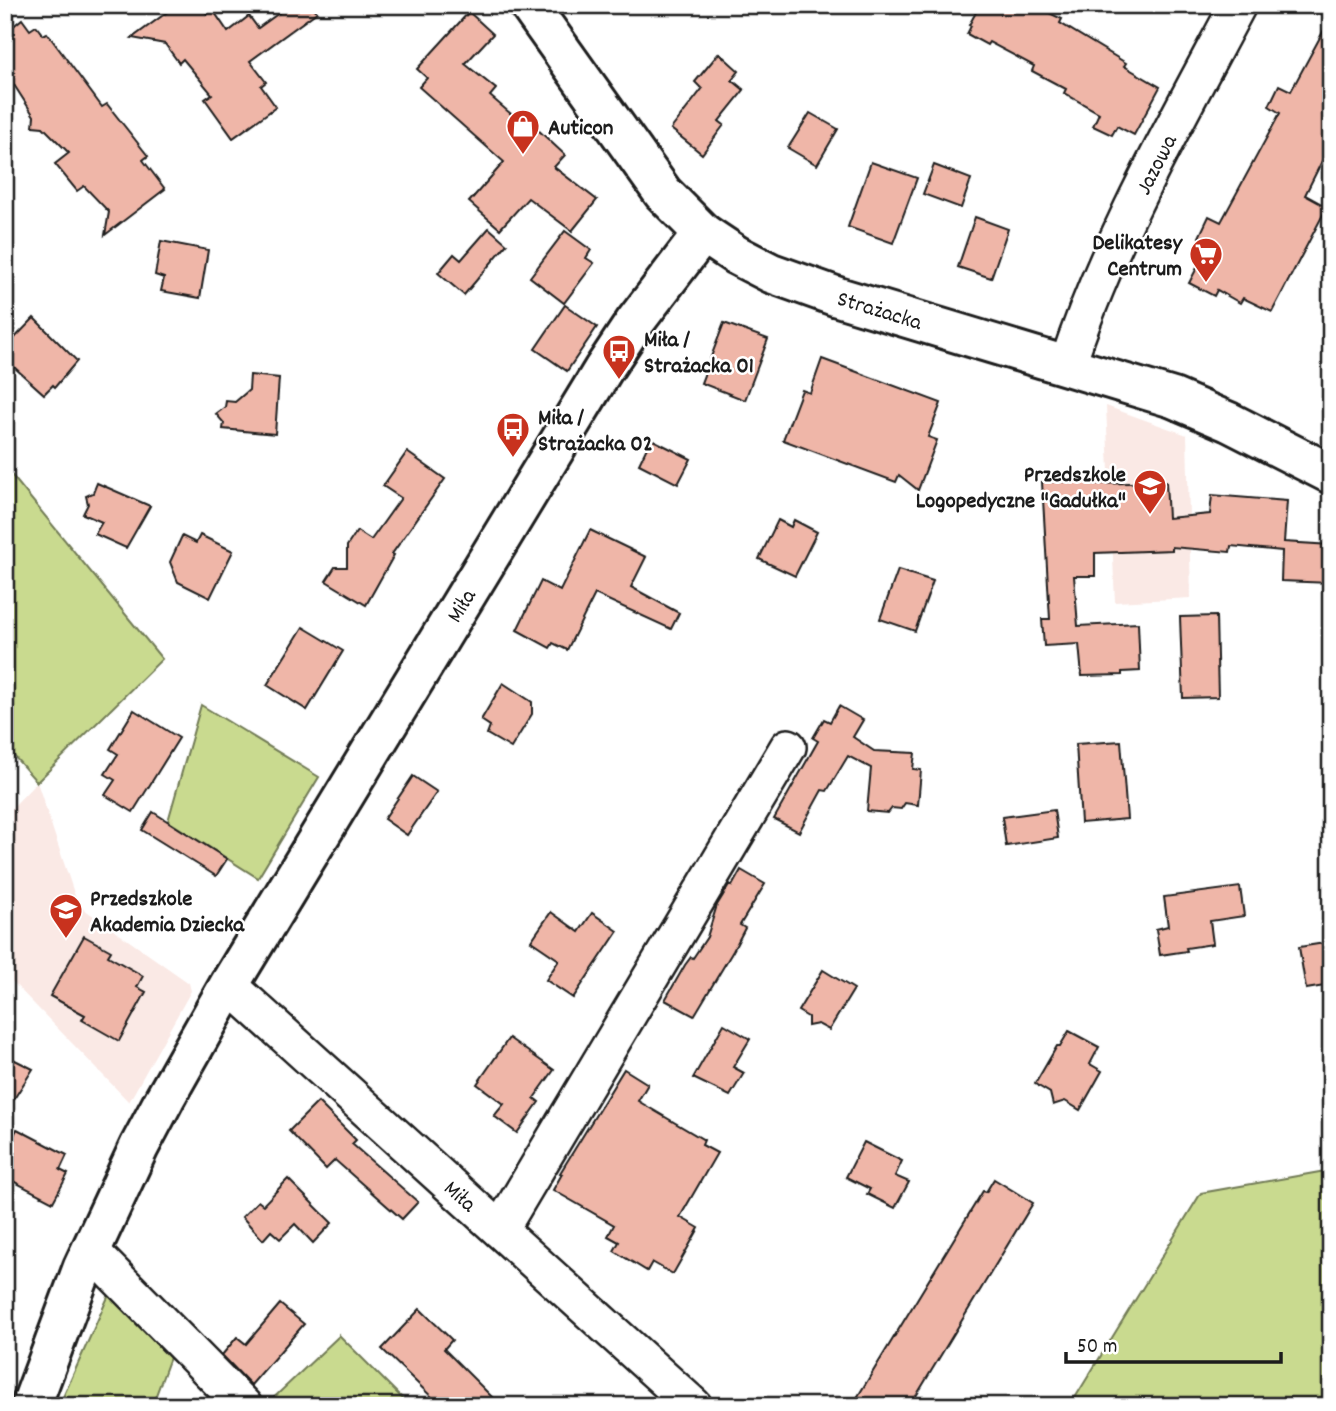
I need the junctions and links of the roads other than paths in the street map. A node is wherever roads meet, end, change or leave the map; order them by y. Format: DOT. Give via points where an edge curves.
graph roads {
  1 [pos="529,5"];
  2 [pos="1238,5"];
  3 [pos="704,233"];
  4 [pos="1067,366"];
  5 [pos="1331,474"];
  6 [pos="788,747"];
  7 [pos="229,985"];
  8 [pos="500,1230"];
  9 [pos="90,1250"];
  10 [pos="31,1406"];
  11 [pos="244,1406"];
  12 [pos="694,1406"];
  1 -- 3 [label="street, Strażacka" via="663,194"];
  2 -- 4 [label="street, Jazowa" via="1107,258"];
  3 -- 4 [label="street, Strażacka" via="782,277"];
  3 -- 7 [label="street, Miła" via="603,370"];
  4 -- 5 [label="street, Strażacka" via="1173,398"];
  6 -- 8 [label="street"];
  7 -- 8 [label="street, Miła"];
  7 -- 9 [label="street, Miła" via="139,1147"];
  8 -- 12 [label="street, Miła"];
  9 -- 10 [label="street, Miła"];
  9 -- 11 [label="street"];
}
